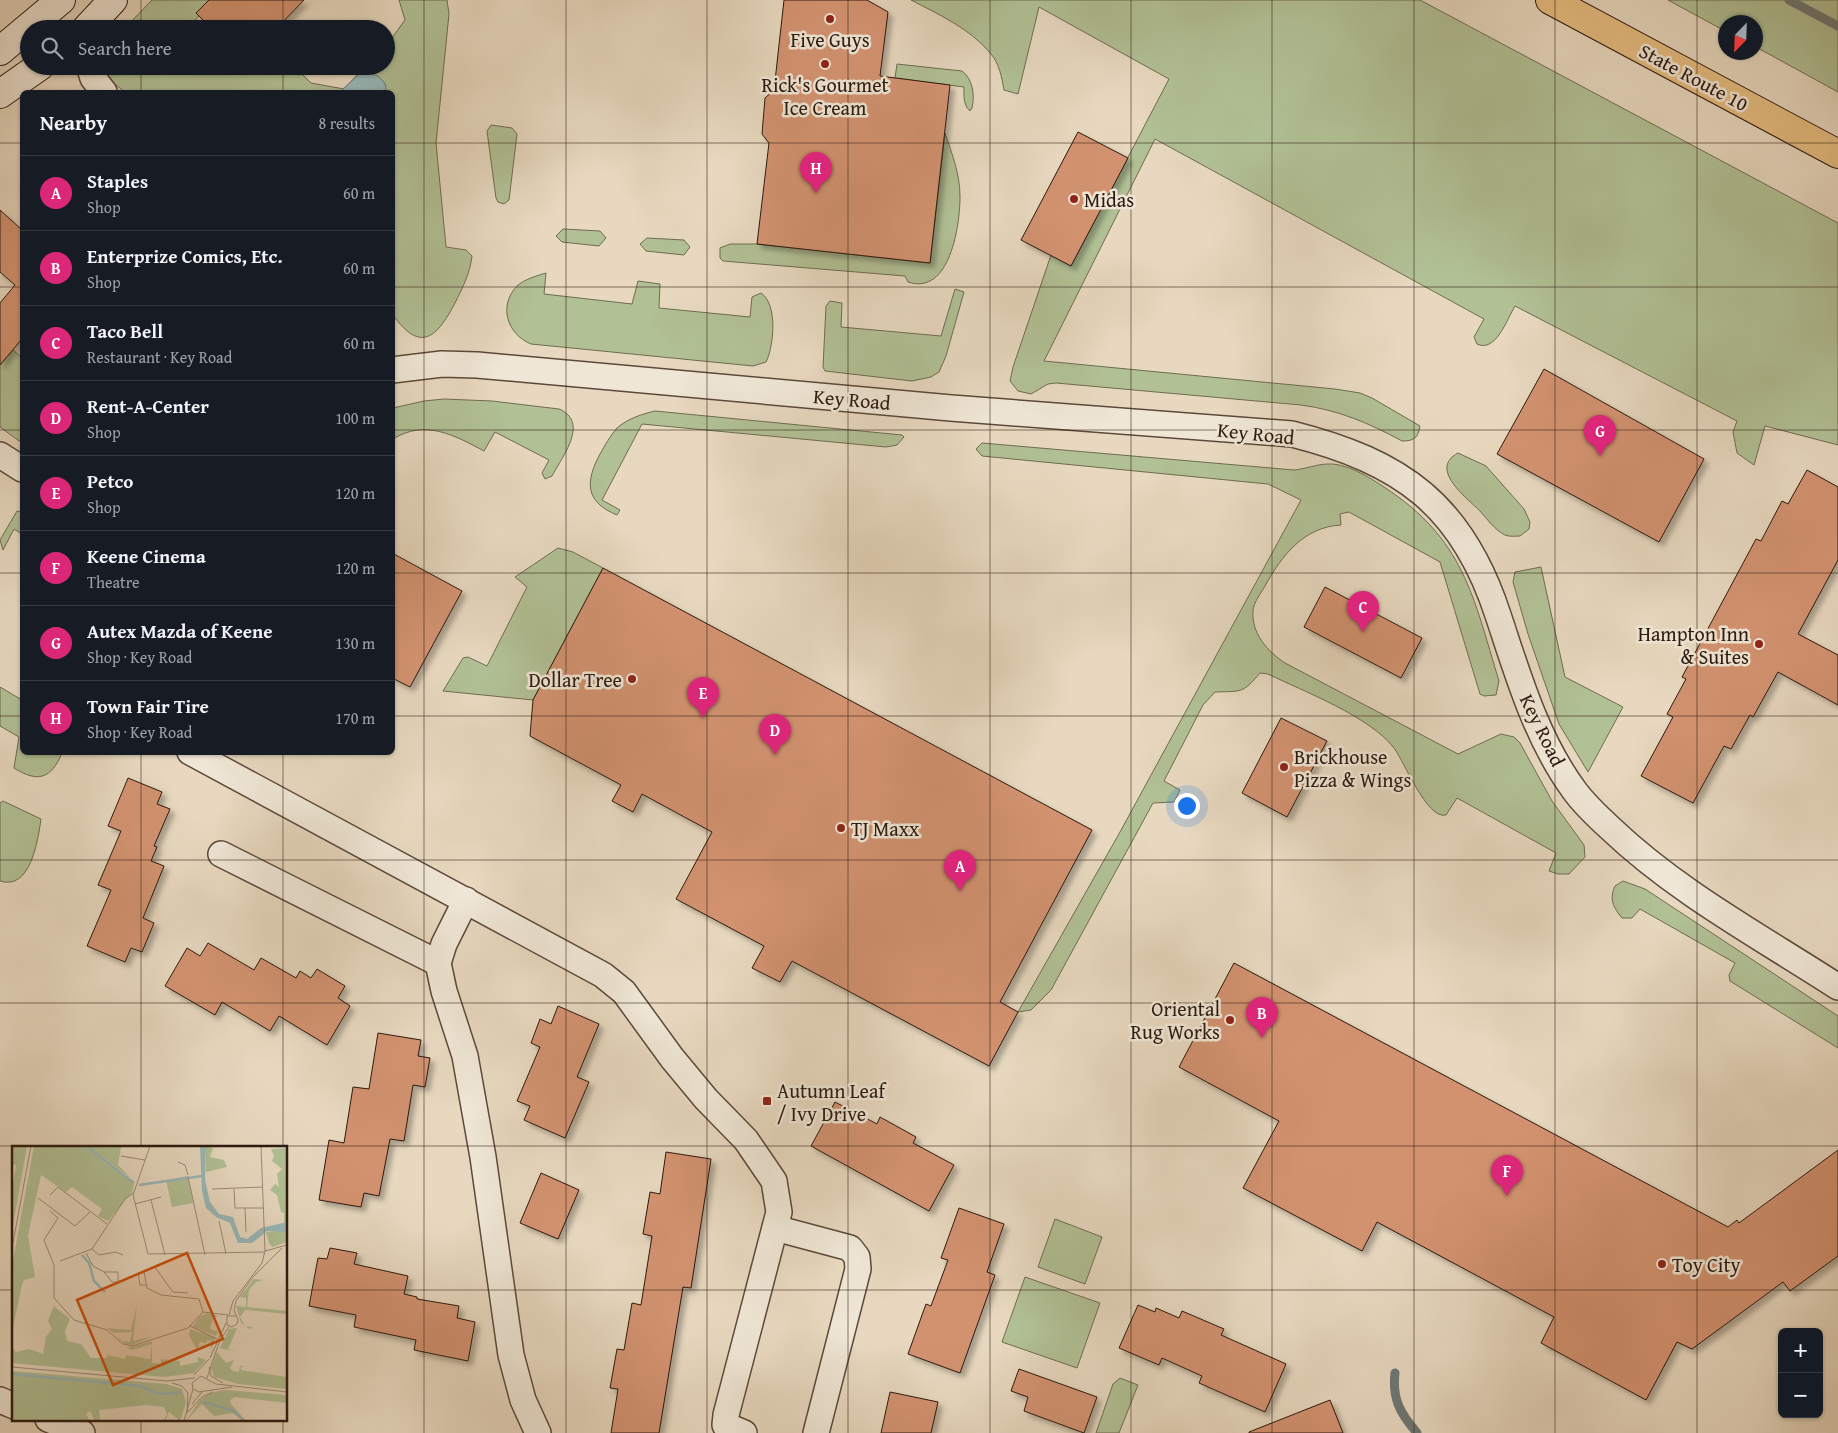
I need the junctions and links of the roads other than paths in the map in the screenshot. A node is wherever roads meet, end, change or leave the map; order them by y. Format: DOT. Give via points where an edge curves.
graph roads {
  1 [pos="61,0"];
  2 [pos="1550,0"];
  3 [pos="37,20"];
  4 [pos="20,34"];
  5 [pos="0,50"];
  6 [pos="27,75"];
  7 [pos="92,75"];
  8 [pos="102,90"];
  9 [pos="0,94"];
  10 [pos="1838,154"];
  11 [pos="398,367"];
  12 [pos="0,455"];
  13 [pos="20,468"];
  14 [pos="196,755"];
  15 [pos="221,854"];
  16 [pos="466,900"];
  17 [pos="438,963"];
  18 [pos="1838,987"];
  19 [pos="775,1228"];
  20 [pos="0,1400"];
  21 [pos="12,1405"];
  22 [pos="50,1420"];
  23 [pos="82,1433"];
  24 [pos="538,1433"];
  25 [pos="744,1433"];
  26 [pos="816,1433"];
  1 -- 3 [label="street"];
  2 -- 10 [label="highway, State Route 10"];
  4 -- 5 [label="street"];
  6 -- 9 [label="street"];
  7 -- 8 [label="street"];
  11 -- 18 [label="street, Key Road" via="477,365 951,408 1292,434 1335,445 1371,460 1431,499 1455,526 1480,566 1528,707 1574,790 1648,861"];
  12 -- 13 [label="street"];
  14 -- 16 [label="street"];
  15 -- 17 [label="street"];
  16 -- 17 [label="street"];
  16 -- 19 [label="street" via="603,975 624,992 672,1058 746,1140 774,1181 779,1212"];
  17 -- 24 [label="street" via="465,1056 511,1355 523,1400"];
  19 -- 25 [label="street" via="726,1415 726,1425"];
  19 -- 26 [label="street" via="850,1248 857,1256 858,1269"];
  20 -- 21 [label="street"];
  22 -- 23 [label="street"];
}
